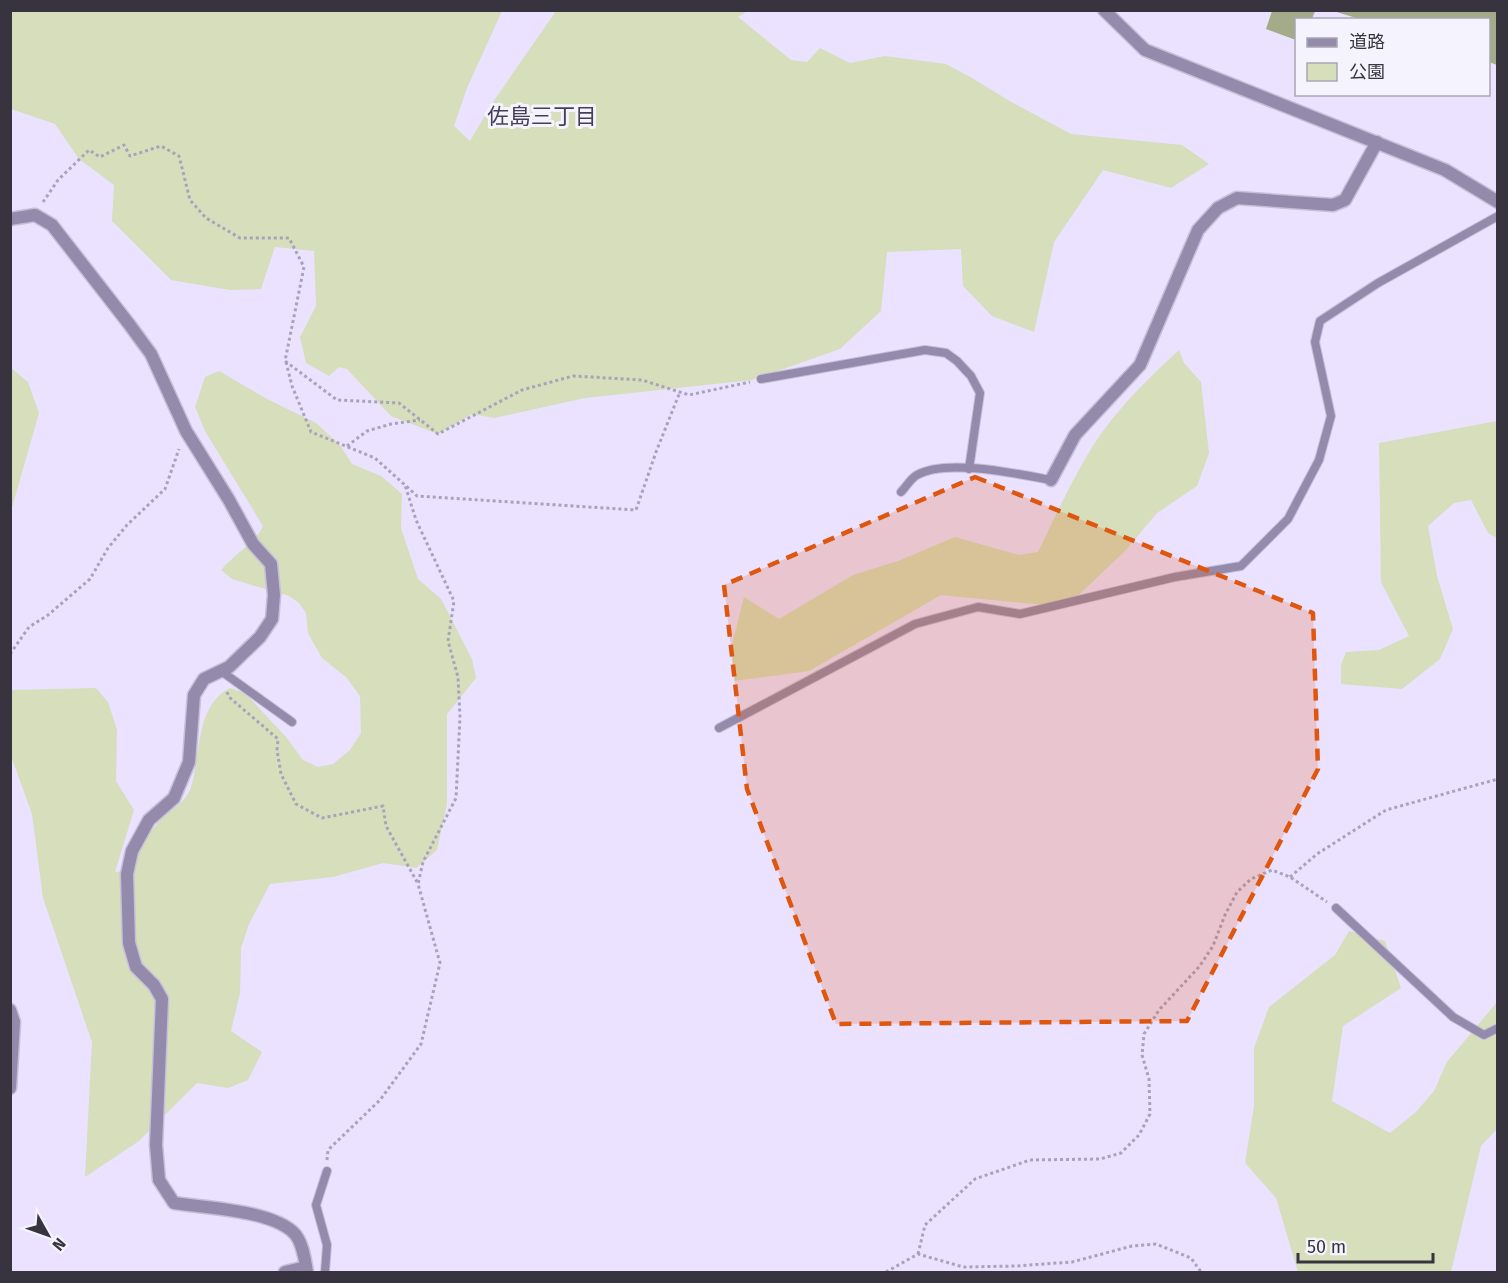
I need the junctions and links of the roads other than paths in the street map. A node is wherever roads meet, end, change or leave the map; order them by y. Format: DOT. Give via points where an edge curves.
graph roads {
  1 [pos="1104,10"];
  2 [pos="1377,142"];
  3 [pos="1497,202"];
  4 [pos="1497,216"];
  5 [pos="10,219"];
  6 [pos="761,379"];
  7 [pos="969,468"];
  8 [pos="1051,480"];
  9 [pos="901,492"];
  10 [pos="220,671"];
  11 [pos="292,722"];
  12 [pos="719,728"];
  13 [pos="1336,908"];
  14 [pos="10,1010"];
  15 [pos="1497,1028"];
  16 [pos="10,1088"];
  17 [pos="327,1171"];
  18 [pos="307,1270"];
  19 [pos="285,1272"];
  20 [pos="325,1272"];
  1 -- 2 [label="street" via="1145,50"];
  2 -- 3 [label="street" via="1445,170"];
  2 -- 8 [label="street" via="1345,200 1333,205 1237,198 1218,208 1198,230 1140,365 1075,435"];
  4 -- 12 [label="lane" via="1378,283 1320,321 1315,342 1331,416 1319,460 1288,519 1241,566 1175,577 1020,614 978,607 915,624"];
  5 -- 10 [label="street" via="35,215 51,225 146,347 186,431 253,544 271,564 272,619 260,637"];
  6 -- 7 [label="lane" via="926,350 946,353 971,376 980,393"];
  7 -- 8 [label="lane"];
  7 -- 9 [label="lane" via="947,467 917,475"];
  10 -- 11 [label="lane"];
  10 -- 18 [label="street" via="204,679 194,695 189,762 174,798 149,820 132,851 127,874 129,943 136,967 162,999 156,1145 159,1180 174,1203 250,1214 278,1223 296,1234"];
  13 -- 15 [label="lane" via="1453,1017 1484,1035"];
  14 -- 16 [label="street" via="14,1022"];
  17 -- 20 [label="lane" via="316,1205 327,1245"];
  18 -- 19 [label="street"];
}
